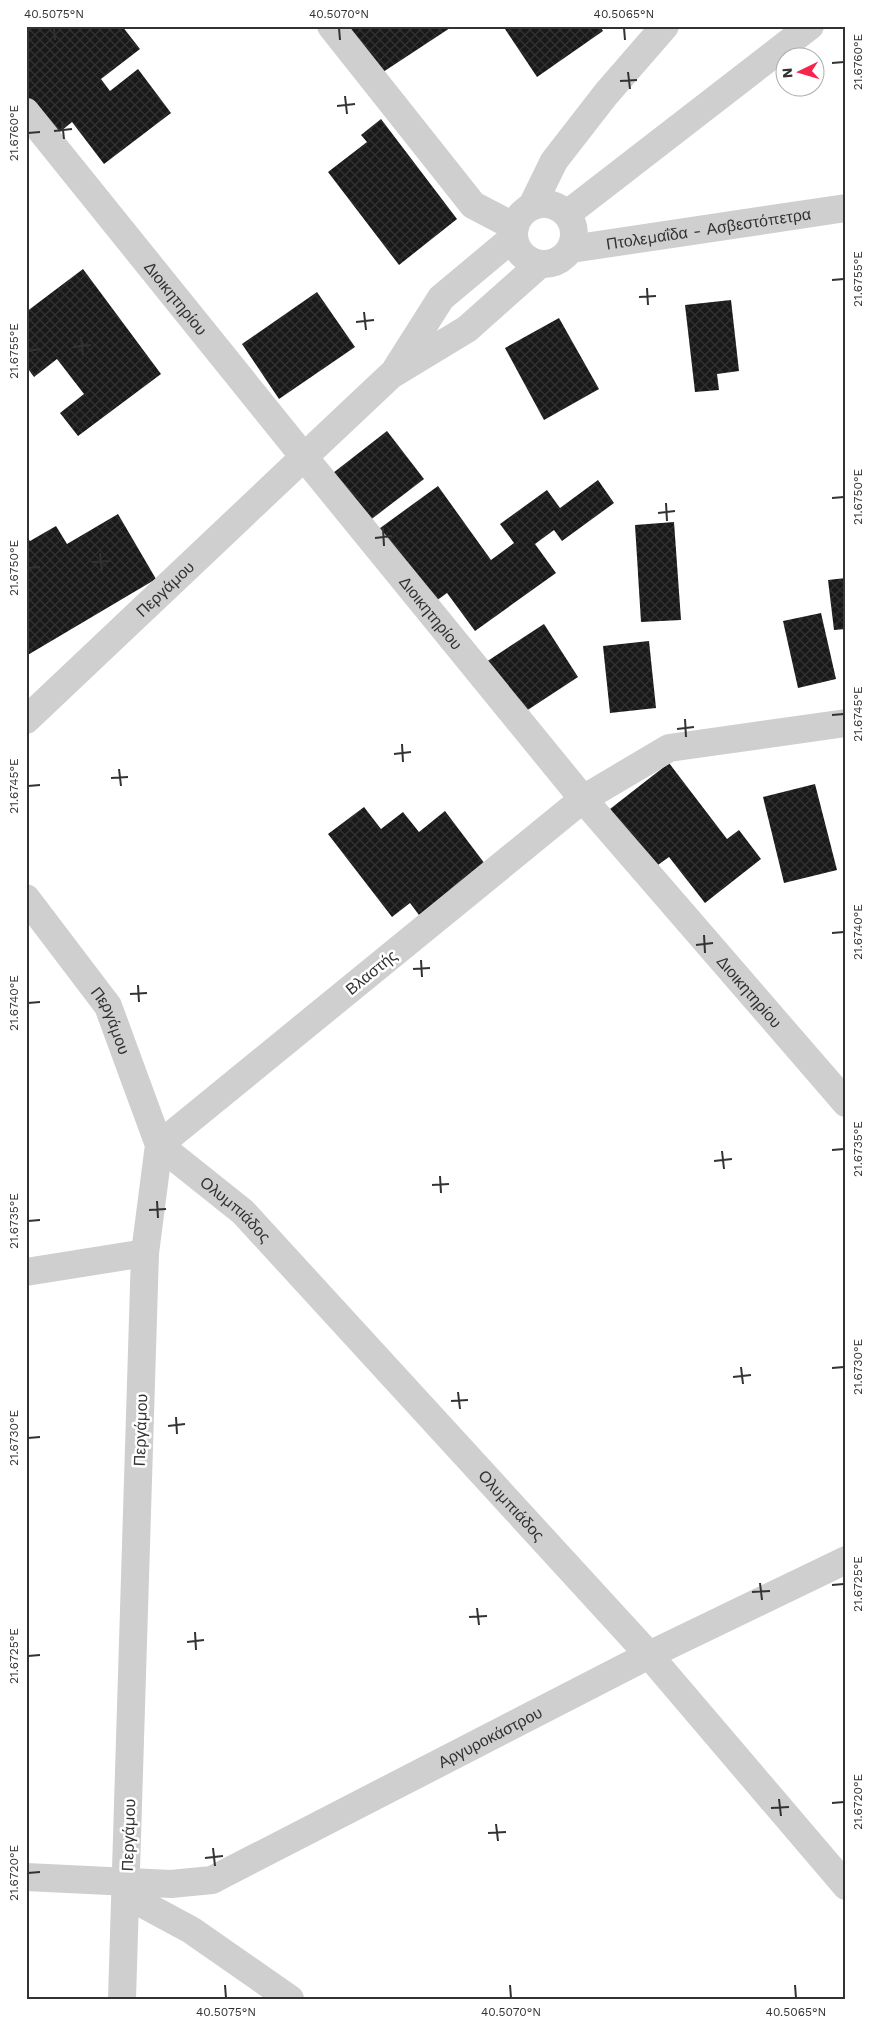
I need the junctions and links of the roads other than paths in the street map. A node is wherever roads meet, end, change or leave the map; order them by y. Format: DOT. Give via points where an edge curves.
graph roads {
  1 [pos="331,26"];
  2 [pos="665,26"];
  3 [pos="810,26"];
  4 [pos="26,112"];
  5 [pos="532,206"];
  6 [pos="846,208"];
  7 [pos="567,214"];
  8 [pos="514,232"];
  9 [pos="570,249"];
  10 [pos="540,265"];
  11 [pos="391,375"];
  12 [pos="304,456"];
  13 [pos="26,720"];
  14 [pos="846,723"];
  15 [pos="583,799"];
  16 [pos="26,898"];
  17 [pos="846,1103"];
  18 [pos="159,1145"];
  19 [pos="145,1254"];
  20 [pos="26,1272"];
  21 [pos="846,1560"];
  22 [pos="649,1655"];
  23 [pos="26,1877"];
  24 [pos="846,1886"];
  25 [pos="127,1888"];
  26 [pos="122,1999"];
  27 [pos="290,1999"];
  1 -- 8 [label="street" via="473,205"];
  2 -- 5 [label="street" via="554,161"];
  3 -- 7 [label="street"];
  4 -- 12 [label="street, Διοικητηρίου"];
  5 -- 7 [label="street" via="551,204"];
  5 -- 8 [label="street" via="518,218"];
  6 -- 9 [label="street, Πτολεμαΐδα - Ασβεστόπετρα"];
  7 -- 9 [label="street" via="575,230"];
  8 -- 10 [label="street" via="522,254"];
  8 -- 11 [label="street" via="442,298"];
  9 -- 10 [label="street" via="557,262"];
  10 -- 11 [label="street" via="468,329"];
  11 -- 12 [label="street, Περγάμου"];
  12 -- 13 [label="street, Περγάμου"];
  12 -- 15 [label="street, Διοικητηρίου"];
  14 -- 15 [label="street, Βλαστής" via="669,748"];
  15 -- 17 [label="street, Διοικητηρίου"];
  15 -- 18 [label="street, Βλαστής"];
  16 -- 18 [label="street, Περγάμου" via="108,1006"];
  18 -- 19 [label="street, Περγάμου"];
  18 -- 22 [label="street, Ολυμπιάδος" via="243,1212"];
  19 -- 20 [label="street"];
  19 -- 25 [label="street, Περγάμου"];
  21 -- 22 [label="street, Αργυροκάστρου"];
  22 -- 24 [label="street, Ολυμπιάδος"];
  22 -- 25 [label="street, Αργυροκάστρου" via="212,1880"];
  23 -- 25 [label="street, Αργυροκάστρου"];
  25 -- 26 [label="street, Περγάμου"];
  25 -- 27 [label="street"];
}
